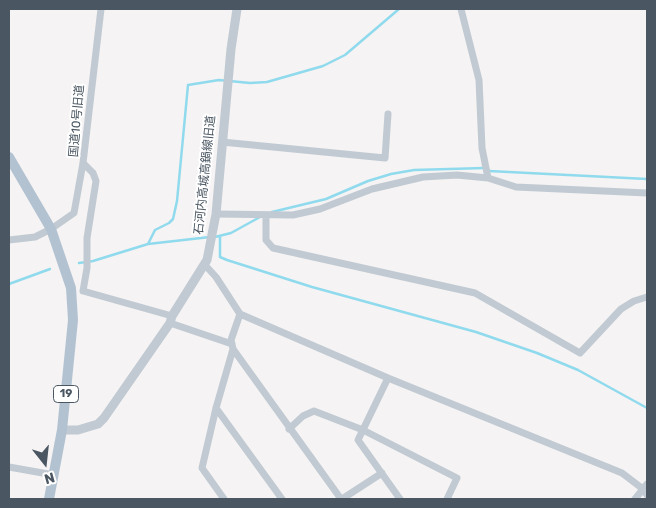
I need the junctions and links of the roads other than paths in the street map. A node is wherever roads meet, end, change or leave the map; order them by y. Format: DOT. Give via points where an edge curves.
graph roads {
  1 [pos="101,9"];
  2 [pos="237,9"];
  3 [pos="461,9"];
  4 [pos="388,114"];
  5 [pos="222,142"];
  6 [pos="9,157"];
  7 [pos="83,163"];
  8 [pos="488,178"];
  9 [pos="647,193"];
  10 [pos="216,214"];
  11 [pos="266,215"];
  12 [pos="51,229"];
  13 [pos="9,240"];
  14 [pos="204,265"];
  15 [pos="647,297"];
  16 [pos="240,314"];
  17 [pos="171,320"];
  18 [pos="233,347"];
  19 [pos="388,378"];
  20 [pos="216,408"];
  21 [pos="289,428"];
  22 [pos="62,430"];
  23 [pos="363,430"];
  24 [pos="9,467"];
  25 [pos="382,473"];
  26 [pos="54,475"];
  27 [pos="646,489"];
  28 [pos="48,499"];
  29 [pos="224,499"];
  30 [pos="282,499"];
  31 [pos="341,499"];
  32 [pos="400,499"];
  33 [pos="447,499"];
  34 [pos="634,499"];
  1 -- 7 [label="street, 国道10号旧道"];
  2 -- 5 [label="street, 石河内高城高鍋線旧道"];
  3 -- 8 [label="street" via="479,80 482,148"];
  4 -- 5 [label="street" via="386,158"];
  5 -- 10 [label="street, 石河内高城高鍋線旧道"];
  6 -- 12 [label="main road, 19"];
  7 -- 12 [label="street" via="74,214"];
  7 -- 17 [label="street, 国道10号旧道" via="96,181 83,291"];
  8 -- 9 [label="street" via="516,187"];
  8 -- 11 [label="street" via="457,175 422,177 372,188 320,209 293,215"];
  10 -- 11 [label="street"];
  10 -- 14 [label="street, 石河内高城高鍋線旧道"];
  11 -- 15 [label="street" via="266,240 273,248 475,293 580,353 621,309 634,300"];
  12 -- 13 [label="street" via="35,237"];
  12 -- 22 [label="main road, 19" via="71,288 72,304"];
  14 -- 16 [label="street" via="216,277"];
  14 -- 17 [label="street, 石河内高城高鍋線旧道"];
  16 -- 18 [label="street" via="235,325"];
  16 -- 19 [label="street"];
  17 -- 18 [label="street"];
  17 -- 22 [label="street, 石河内高城高鍋線旧道" via="104,418 98,424 78,430"];
  18 -- 20 [label="street"];
  18 -- 21 [label="street"];
  19 -- 23 [label="street"];
  19 -- 27 [label="street" via="622,473"];
  20 -- 29 [label="street" via="202,468"];
  20 -- 30 [label="street"];
  21 -- 23 [label="street" via="314,411"];
  21 -- 31 [label="street"];
  22 -- 26 [label="main road, 19"];
  23 -- 25 [label="street" via="358,440"];
  23 -- 33 [label="street" via="457,478"];
  24 -- 26 [label="street"];
  25 -- 31 [label="street"];
  25 -- 32 [label="street"];
  26 -- 28 [label="main road, 19"];
  27 -- 34 [label="street"];
}
